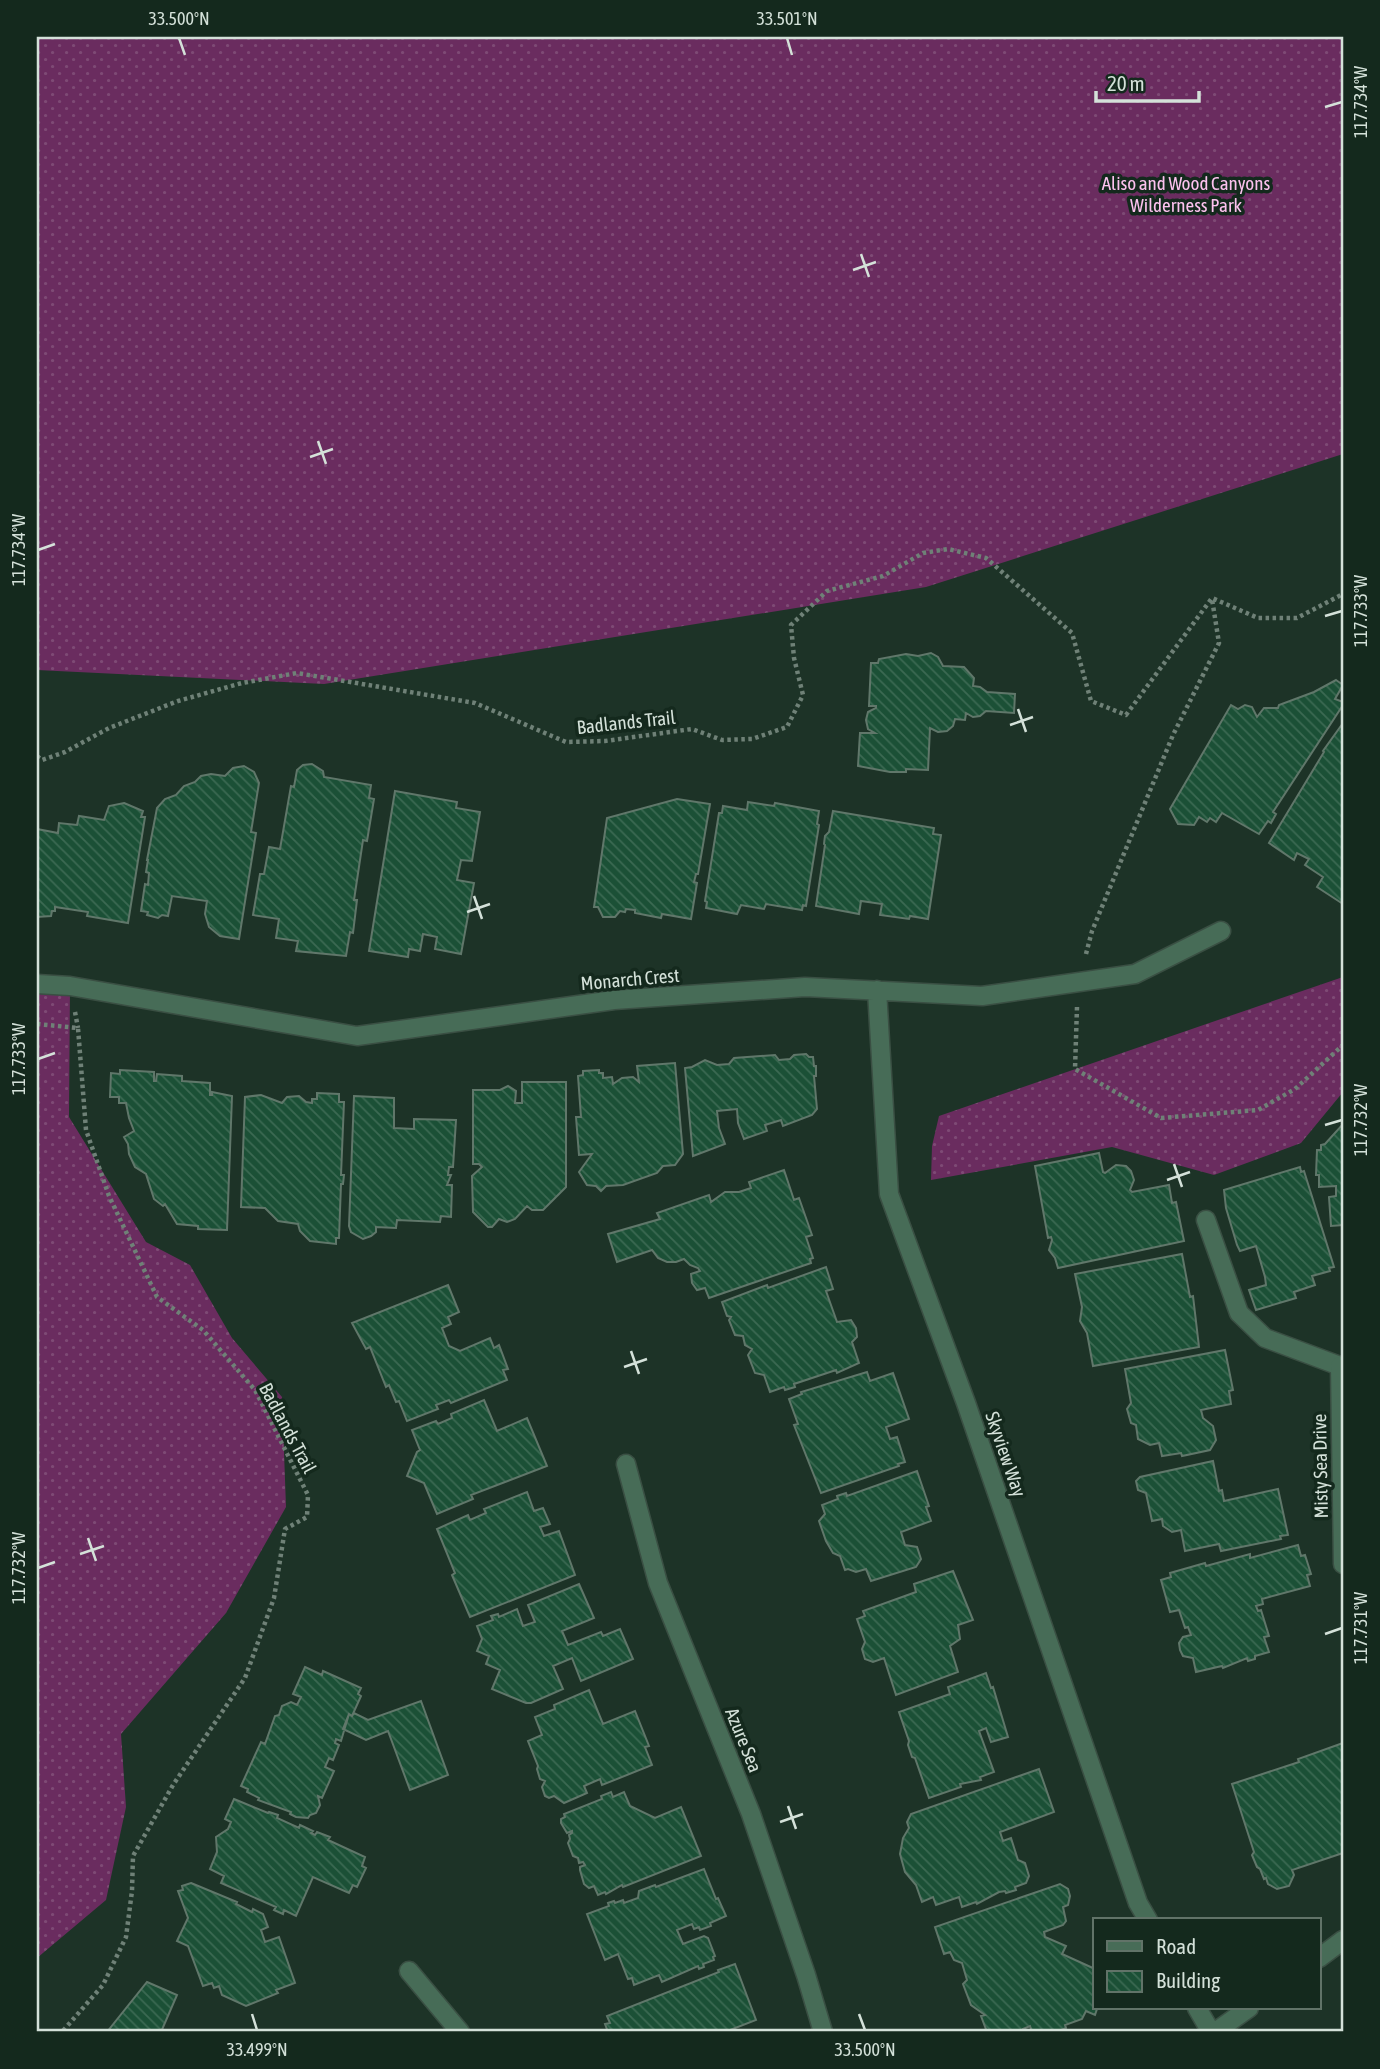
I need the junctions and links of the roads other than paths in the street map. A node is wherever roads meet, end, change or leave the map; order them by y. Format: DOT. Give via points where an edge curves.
graph roads {
  1 [pos="1221,931"];
  2 [pos="37,984"];
  3 [pos="877,990"];
  4 [pos="1206,1220"];
  5 [pos="625,1464"];
  6 [pos="1343,1564"];
  7 [pos="1147,1918"];
  8 [pos="1343,1940"];
  9 [pos="1320,1957"];
  10 [pos="409,1970"];
  11 [pos="1198,2010"];
  12 [pos="1246,2010"];
  13 [pos="460,2032"];
  14 [pos="823,2032"];
  15 [pos="1213,2032"];
  1 -- 3 [label="street, Monarch Crest" via="1135,974 982,996"];
  2 -- 3 [label="street, Monarch Crest" via="357,1036 614,1000 805,987"];
  3 -- 7 [label="street, Skyview Way" via="889,1194"];
  4 -- 6 [label="street, Misty Sea Drive" via="1239,1313 1265,1338 1340,1366"];
  5 -- 14 [label="street, Azure Sea" via="658,1583 751,1814"];
  8 -- 9 [label="street"];
  10 -- 13 [label="street"];
  11 -- 15 [label="street"];
  12 -- 15 [label="street"];
}
